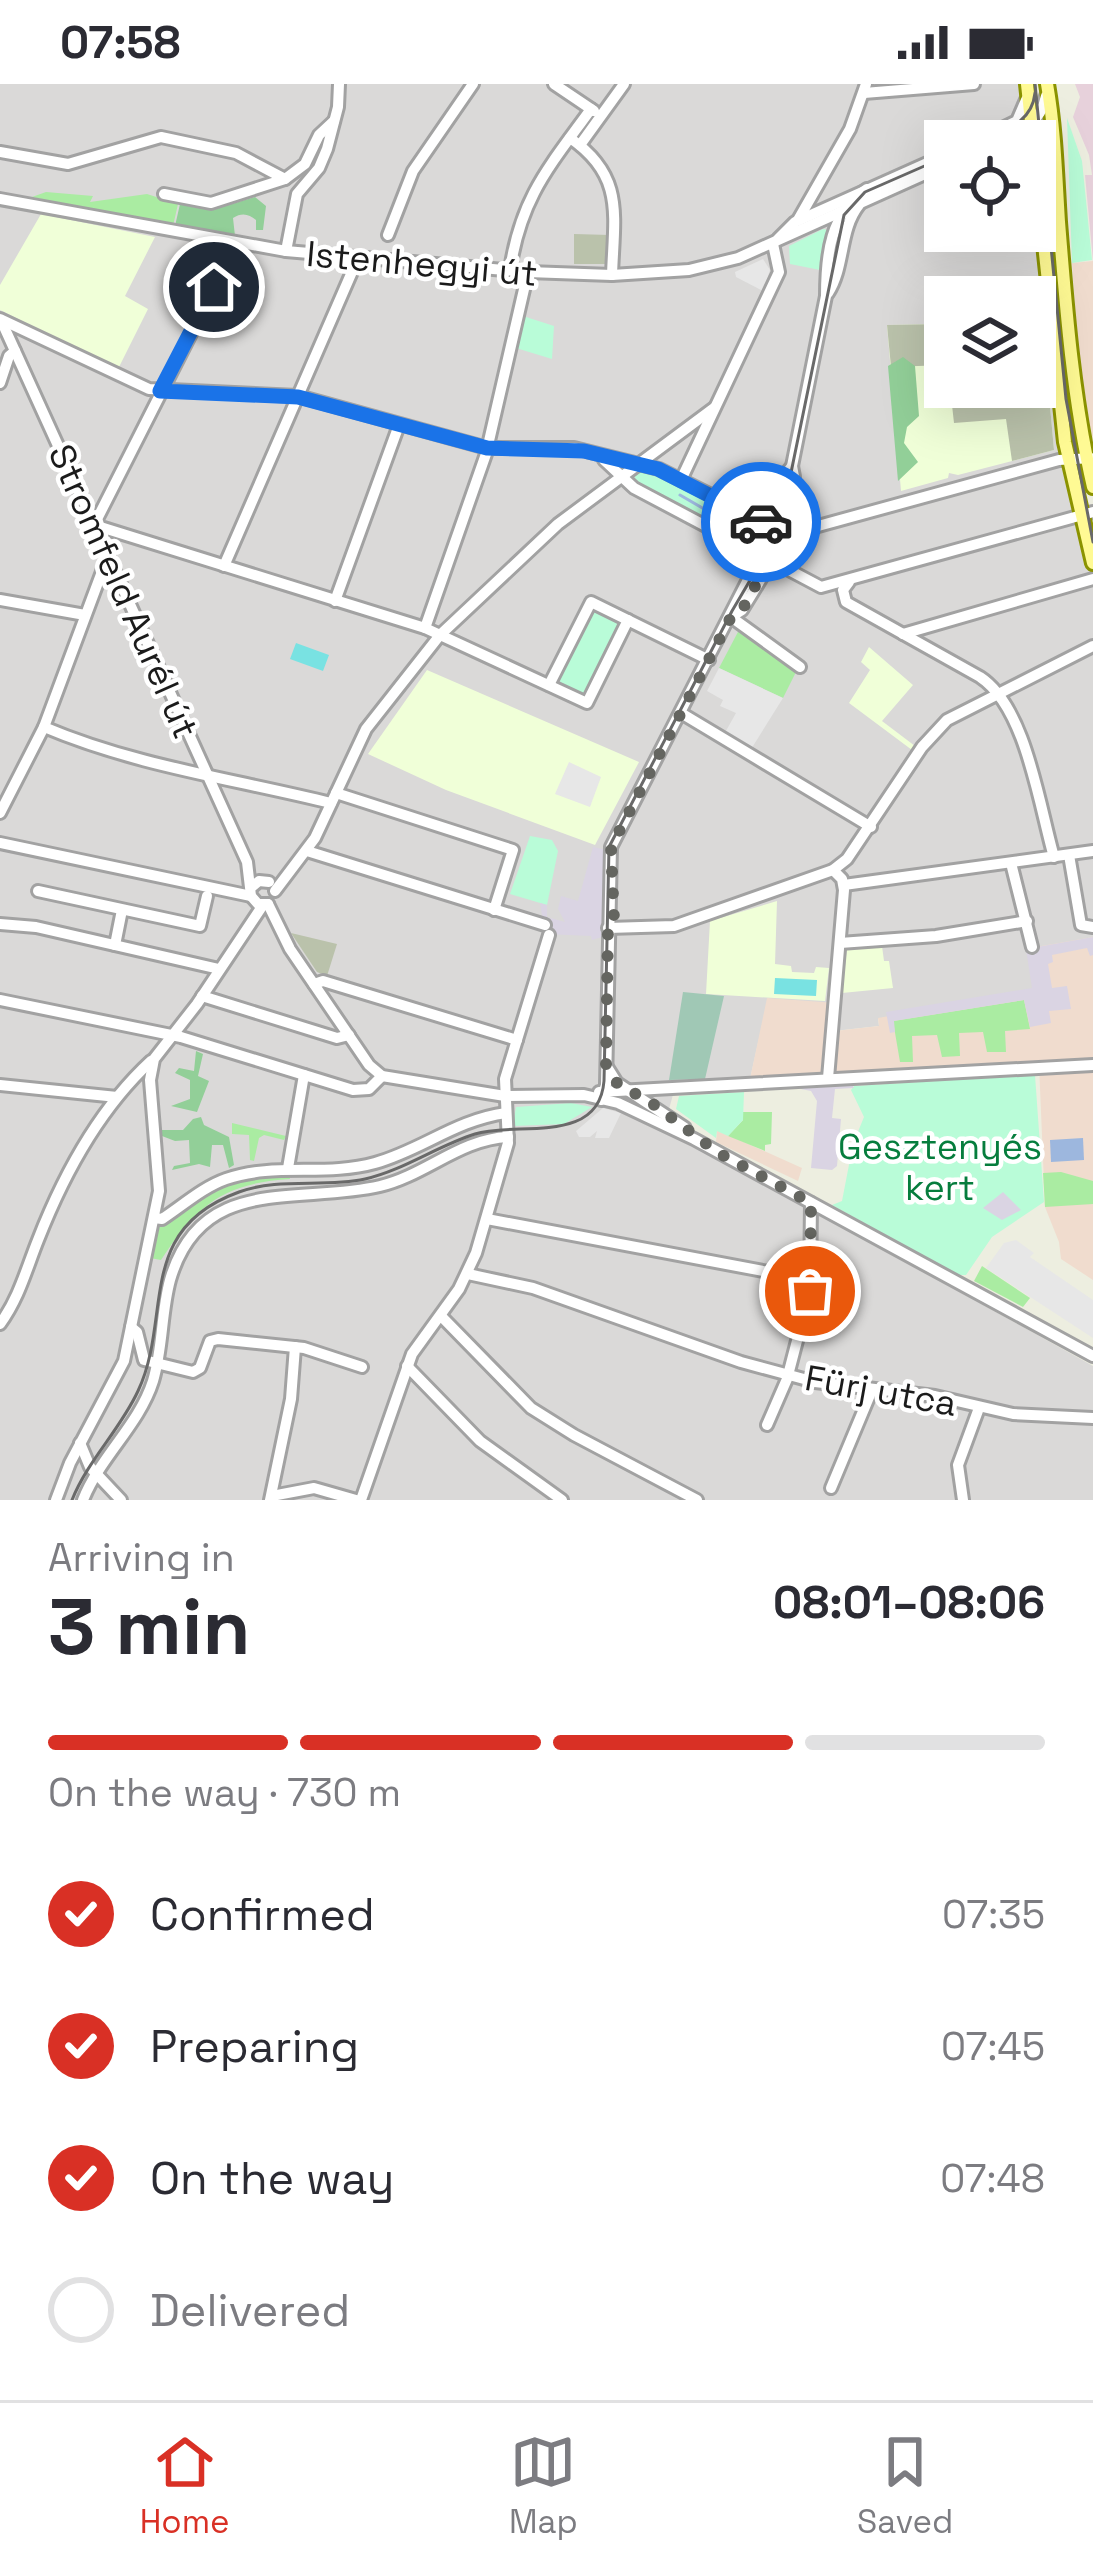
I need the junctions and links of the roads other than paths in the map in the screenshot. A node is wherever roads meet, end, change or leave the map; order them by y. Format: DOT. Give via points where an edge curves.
graph roads {
  1 [pos="473,84"];
  2 [pos="554,84"];
  3 [pos="624,84"];
  4 [pos="974,84"];
  5 [pos="1027,84"];
  6 [pos="1047,84"];
  7 [pos="338,86"];
  8 [pos="865,88"];
  9 [pos="596,113"];
  10 [pos="1017,120"];
  11 [pos="1033,120"];
  12 [pos="1034,120"];
  13 [pos="334,121"];
  14 [pos="25,138"];
  15 [pos="575,141"];
  16 [pos="0,152"];
  17 [pos="19,156"];
  18 [pos="924,166"];
  19 [pos="924,173"];
  20 [pos="285,179"];
  21 [pos="164,194"];
  22 [pos="866,195"];
  23 [pos="0,199"];
  24 [pos="796,222"];
  25 [pos="830,225"];
  26 [pos="388,235"];
  27 [pos="237,243"];
  28 [pos="773,244"];
  29 [pos="286,251"];
  30 [pos="1047,252"];
  31 [pos="358,258"];
  32 [pos="510,270"];
  33 [pos="527,272"];
  34 [pos="612,275"];
  35 [pos="826,296"];
  36 [pos="0,319"];
  37 [pos="15,351"];
  38 [pos="0,383"];
  39 [pos="160,391"];
  40 [pos="298,397"];
  41 [pos="714,408"];
  42 [pos="399,425"];
  43 [pos="487,448"];
  44 [pos="1091,455"];
  45 [pos="602,457"];
  46 [pos="1068,459"];
  47 [pos="638,466"];
  48 [pos="622,477"];
  49 [pos="681,480"];
  50 [pos="1093,487"];
  51 [pos="1087,514"];
  52 [pos="94,525"];
  53 [pos="780,531"];
  54 [pos="764,559"];
  55 [pos="110,560"];
  56 [pos="1093,563"];
  57 [pos="224,566"];
  58 [pos="1093,579"];
  59 [pos="849,582"];
  60 [pos="0,600"];
  61 [pos="335,601"];
  62 [pos="85,615"];
  63 [pos="731,617"];
  64 [pos="628,620"];
  65 [pos="425,628"];
  66 [pos="903,634"];
  67 [pos="440,635"];
  68 [pos="1093,646"];
  69 [pos="709,660"];
  70 [pos="800,667"];
  71 [pos="549,685"];
  72 [pos="1000,693"];
  73 [pos="681,713"];
  74 [pos="44,728"];
  75 [pos="207,775"];
  76 [pos="333,798"];
  77 [pos="0,813"];
  78 [pos="871,827"];
  79 [pos="0,843"];
  80 [pos="307,851"];
  81 [pos="1093,851"];
  82 [pos="1069,854"];
  83 [pos="1054,856"];
  84 [pos="1011,863"];
  85 [pos="833,870"];
  86 [pos="844,885"];
  87 [pos="38,891"];
  88 [pos="262,893"];
  89 [pos="206,896"];
  90 [pos="122,910"];
  91 [pos="494,910"];
  92 [pos="1027,921"];
  93 [pos="0,924"];
  94 [pos="1088,927"];
  95 [pos="608,928"];
  96 [pos="840,943"];
  97 [pos="115,946"];
  98 [pos="1032,946"];
  99 [pos="219,969"];
  100 [pos="314,984"];
  101 [pos="202,996"];
  102 [pos="0,1000"];
  103 [pos="171,1035"];
  104 [pos="349,1035"];
  105 [pos="517,1040"];
  106 [pos="154,1059"];
  107 [pos="606,1064"];
  108 [pos="1093,1065"];
  109 [pos="304,1075"];
  110 [pos="382,1076"];
  111 [pos="828,1078"];
  112 [pos="150,1080"];
  113 [pos="0,1084"];
  114 [pos="128,1084"];
  115 [pos="674,1089"];
  116 [pos="629,1091"];
  117 [pos="584,1095"];
  118 [pos="505,1096"];
  119 [pos="603,1096"];
  120 [pos="117,1097"];
  121 [pos="656,1106"];
  122 [pos="641,1112"];
  123 [pos="506,1113"];
  124 [pos="508,1137"];
  125 [pos="717,1152"];
  126 [pos="288,1168"];
  127 [pos="811,1203"];
  128 [pos="154,1218"];
  129 [pos="487,1219"];
  130 [pos="468,1274"];
  131 [pos="811,1280"];
  132 [pos="441,1316"];
  133 [pos="0,1324"];
  134 [pos="131,1328"];
  135 [pos="295,1347"];
  136 [pos="1093,1356"];
  137 [pos="158,1362"];
  138 [pos="406,1366"];
  139 [pos="362,1367"];
  140 [pos="787,1374"];
  141 [pos="872,1390"];
  142 [pos="979,1408"];
  143 [pos="1093,1418"];
  144 [pos="767,1425"];
  145 [pos="80,1443"];
  146 [pos="96,1475"];
  147 [pos="831,1488"];
  148 [pos="271,1498"];
  149 [pos="56,1500"];
  150 [pos="83,1500"];
  151 [pos="122,1500"];
  152 [pos="358,1500"];
  153 [pos="562,1500"];
  154 [pos="697,1500"];
  155 [pos="963,1500"];
  1 -- 26 [label="street" via="413,171"];
  2 -- 9 [label="street"];
  3 -- 9 [label="street"];
  4 -- 8 [label="street"];
  5 -- 10 [label="street"];
  5 -- 11 [label="main road"];
  6 -- 12 [label="street"];
  6 -- 44 [label="main road" via="1082,434"];
  7 -- 13 [label="street"];
  8 -- 24 [label="street"];
  9 -- 15 [label="street"];
  13 -- 20 [label="street"];
  13 -- 29 [label="street" via="320,168 297,194"];
  14 -- 17 [label="street"];
  15 -- 32 [label="street" via="529,198"];
  15 -- 34 [label="street" via="609,180"];
  16 -- 17 [label="street"];
  17 -- 20 [label="street" via="76,163 161,137 236,153"];
  18 -- 22 [label="street"];
  19 -- 22 [label="street"];
  20 -- 21 [label="street" via="211,202"];
  22 -- 24 [label="street, Istenhegyi út"];
  22 -- 25 [label="street"];
  22 -- 35 [label="street" via="852,214"];
  23 -- 27 [label="street, Istenhegyi út"];
  24 -- 28 [label="street, Istenhegyi út"];
  25 -- 28 [label="street, Istenhegyi út"];
  25 -- 35 [label="street"];
  27 -- 29 [label="street, Istenhegyi út"];
  27 -- 39 [label="street"];
  28 -- 34 [label="street, Istenhegyi út" via="703,267"];
  28 -- 41 [label="street" via="778,272"];
  29 -- 31 [label="street, Istenhegyi út"];
  30 -- 46 [label="main road"];
  31 -- 32 [label="street, Istenhegyi út"];
  31 -- 40 [label="street"];
  32 -- 33 [label="street, Istenhegyi út"];
  33 -- 34 [label="street, Istenhegyi út"];
  33 -- 43 [label="street"];
  35 -- 53 [label="street"];
  36 -- 37 [label="street, Stromfeld Aurél út"];
  36 -- 39 [label="street"];
  37 -- 38 [label="street"];
  37 -- 52 [label="street, Stromfeld Aurél út"];
  39 -- 40 [label="street"];
  39 -- 52 [label="street"];
  40 -- 42 [label="street"];
  40 -- 57 [label="street"];
  41 -- 47 [label="street"];
  41 -- 49 [label="street"];
  42 -- 43 [label="street"];
  42 -- 61 [label="street"];
  43 -- 45 [label="street" via="564,448"];
  43 -- 65 [label="street"];
  44 -- 46 [label="street"];
  44 -- 50 [label="main road"];
  45 -- 47 [label="street"];
  45 -- 48 [label="street"];
  46 -- 51 [label="main road"];
  46 -- 53 [label="street" via="799,533"];
  47 -- 48 [label="street"];
  47 -- 49 [label="street"];
  48 -- 54 [label="street"];
  48 -- 67 [label="street" via="536,543"];
  49 -- 53 [label="street"];
  51 -- 56 [label="main road"];
  51 -- 59 [label="street"];
  52 -- 55 [label="street, Stromfeld Aurél út"];
  52 -- 57 [label="street"];
  53 -- 54 [label="street"];
  54 -- 59 [label="street" via="821,587"];
  54 -- 63 [label="street" via="742,610"];
  55 -- 62 [label="street"];
  55 -- 75 [label="street, Stromfeld Aurél út"];
  57 -- 61 [label="street"];
  58 -- 66 [label="street"];
  59 -- 66 [label="street" via="846,602"];
  60 -- 62 [label="street"];
  61 -- 65 [label="street"];
  62 -- 74 [label="street"];
  63 -- 69 [label="street"];
  63 -- 70 [label="street"];
  64 -- 69 [label="street"];
  64 -- 71 [label="street" via="591,602"];
  64 -- 71 [label="street" via="587,703"];
  65 -- 67 [label="street"];
  66 -- 72 [label="street"];
  67 -- 71 [label="street"];
  67 -- 76 [label="street" via="366,730"];
  68 -- 72 [label="street"];
  69 -- 73 [label="street"];
  72 -- 78 [label="street" via="935,732"];
  72 -- 83 [label="street" via="1015,719"];
  73 -- 78 [label="street"];
  73 -- 95 [label="street" via="610,854"];
  74 -- 75 [label="street"];
  74 -- 77 [label="street"];
  75 -- 76 [label="street"];
  75 -- 88 [label="street, Stromfeld Aurél út"];
  76 -- 80 [label="street"];
  76 -- 91 [label="street" via="513,850"];
  78 -- 85 [label="street"];
  79 -- 88 [label="street"];
  80 -- 88 [label="street"];
  80 -- 91 [label="street"];
  81 -- 82 [label="street"];
  82 -- 83 [label="street"];
  82 -- 94 [label="street"];
  83 -- 84 [label="street"];
  84 -- 86 [label="street"];
  84 -- 92 [label="street"];
  85 -- 86 [label="street"];
  85 -- 95 [label="street" via="674,926"];
  86 -- 96 [label="street"];
  87 -- 90 [label="street"];
  88 -- 99 [label="street"];
  88 -- 100 [label="street, Stromfeld Aurél út"];
  89 -- 90 [label="street" via="200,926"];
  90 -- 97 [label="street"];
  91 -- 105 [label="street" via="547,930"];
  92 -- 96 [label="street"];
  92 -- 98 [label="street"];
  93 -- 97 [label="street"];
  95 -- 107 [label="street"];
  96 -- 111 [label="street"];
  97 -- 99 [label="street"];
  99 -- 101 [label="street"];
  100 -- 104 [label="street, Stromfeld Aurél út"];
  100 -- 105 [label="street"];
  101 -- 103 [label="street"];
  101 -- 104 [label="street"];
  102 -- 103 [label="street"];
  103 -- 106 [label="street"];
  103 -- 109 [label="street"];
  104 -- 110 [label="street, Stromfeld Aurél út"];
  105 -- 118 [label="street"];
  106 -- 112 [label="street"];
  106 -- 114 [label="street"];
  107 -- 116 [label="street"];
  107 -- 117 [label="street"];
  107 -- 119 [label="street"];
  108 -- 111 [label="street"];
  109 -- 110 [label="street" via="361,1091"];
  109 -- 126 [label="street"];
  110 -- 118 [label="street"];
  111 -- 115 [label="street"];
  112 -- 114 [label="street"];
  112 -- 128 [label="street" via="160,1182"];
  113 -- 120 [label="street"];
  114 -- 120 [label="street"];
  115 -- 116 [label="street"];
  115 -- 121 [label="street"];
  116 -- 119 [label="street"];
  116 -- 121 [label="street"];
  117 -- 118 [label="street"];
  117 -- 119 [label="street"];
  118 -- 123 [label="street"];
  119 -- 122 [label="street"];
  120 -- 133 [label="street" via="80,1154"];
  121 -- 122 [label="street"];
  121 -- 125 [label="street"];
  122 -- 125 [label="street"];
  123 -- 124 [label="street"];
  123 -- 126 [label="street" via="475,1118 374,1163"];
  124 -- 129 [label="street"];
  124 -- 137 [label="street" via="475,1142 393,1183 259,1197 209,1221 170,1280"];
  125 -- 127 [label="street"];
  126 -- 128 [label="street" via="220,1181"];
  127 -- 131 [label="street"];
  127 -- 136 [label="street"];
  128 -- 134 [label="street"];
  129 -- 130 [label="street"];
  129 -- 131 [label="street"];
  130 -- 132 [label="street"];
  130 -- 140 [label="street, Fürj utca" via="533,1288"];
  131 -- 140 [label="street"];
  132 -- 138 [label="street"];
  132 -- 154 [label="street" via="531,1408"];
  134 -- 137 [label="street" via="141,1357"];
  134 -- 145 [label="street" via="124,1360"];
  135 -- 137 [label="street" via="214,1340 197,1371"];
  135 -- 139 [label="street"];
  135 -- 148 [label="street"];
  137 -- 146 [label="street" via="146,1398"];
  138 -- 152 [label="street"];
  138 -- 153 [label="street" via="480,1441"];
  140 -- 141 [label="street, Fürj utca"];
  140 -- 144 [label="street"];
  141 -- 142 [label="street, Fürj utca"];
  141 -- 147 [label="street"];
  142 -- 143 [label="street, Fürj utca"];
  142 -- 155 [label="street" via="958,1465"];
  145 -- 146 [label="street"];
  145 -- 149 [label="street"];
  146 -- 150 [label="street"];
  146 -- 151 [label="street"];
  148 -- 152 [label="street" via="314,1488"];
}
